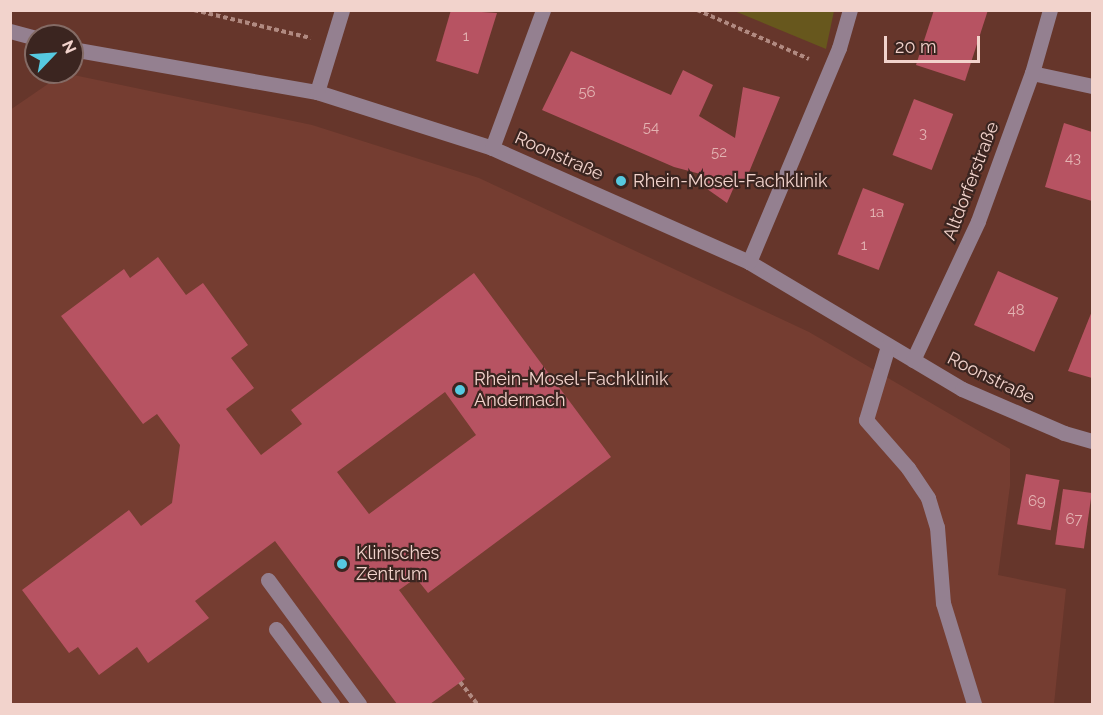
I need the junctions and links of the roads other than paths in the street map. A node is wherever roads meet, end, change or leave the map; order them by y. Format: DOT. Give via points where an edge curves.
graph roads {
  1 [pos="342,10"];
  2 [pos="543,10"];
  3 [pos="850,10"];
  4 [pos="1050,10"];
  5 [pos="84,51"];
  6 [pos="1032,74"];
  7 [pos="1092,86"];
  8 [pos="317,92"];
  9 [pos="492,148"];
  10 [pos="749,262"];
  11 [pos="888,346"];
  12 [pos="913,360"];
  13 [pos="1092,441"];
  14 [pos="268,580"];
  15 [pos="276,629"];
  16 [pos="332,705"];
  17 [pos="359,705"];
  18 [pos="974,705"];
  1 -- 8 [label="street"];
  2 -- 9 [label="street"];
  3 -- 10 [label="street" via="831,69"];
  4 -- 6 [label="street, Altdorferstraße"];
  5 -- 8 [label="street, Roonstraße"];
  6 -- 7 [label="street"];
  6 -- 12 [label="street, Altdorferstraße" via="978,221"];
  8 -- 9 [label="street, Roonstraße"];
  9 -- 10 [label="street, Roonstraße"];
  10 -- 11 [label="street, Roonstraße"];
  11 -- 12 [label="street, Roonstraße"];
  11 -- 18 [label="street" via="866,420 908,468 928,498 937,526 943,603"];
  12 -- 13 [label="street, Roonstraße" via="962,389"];
  14 -- 17 [label="street"];
  15 -- 16 [label="street"];
}
